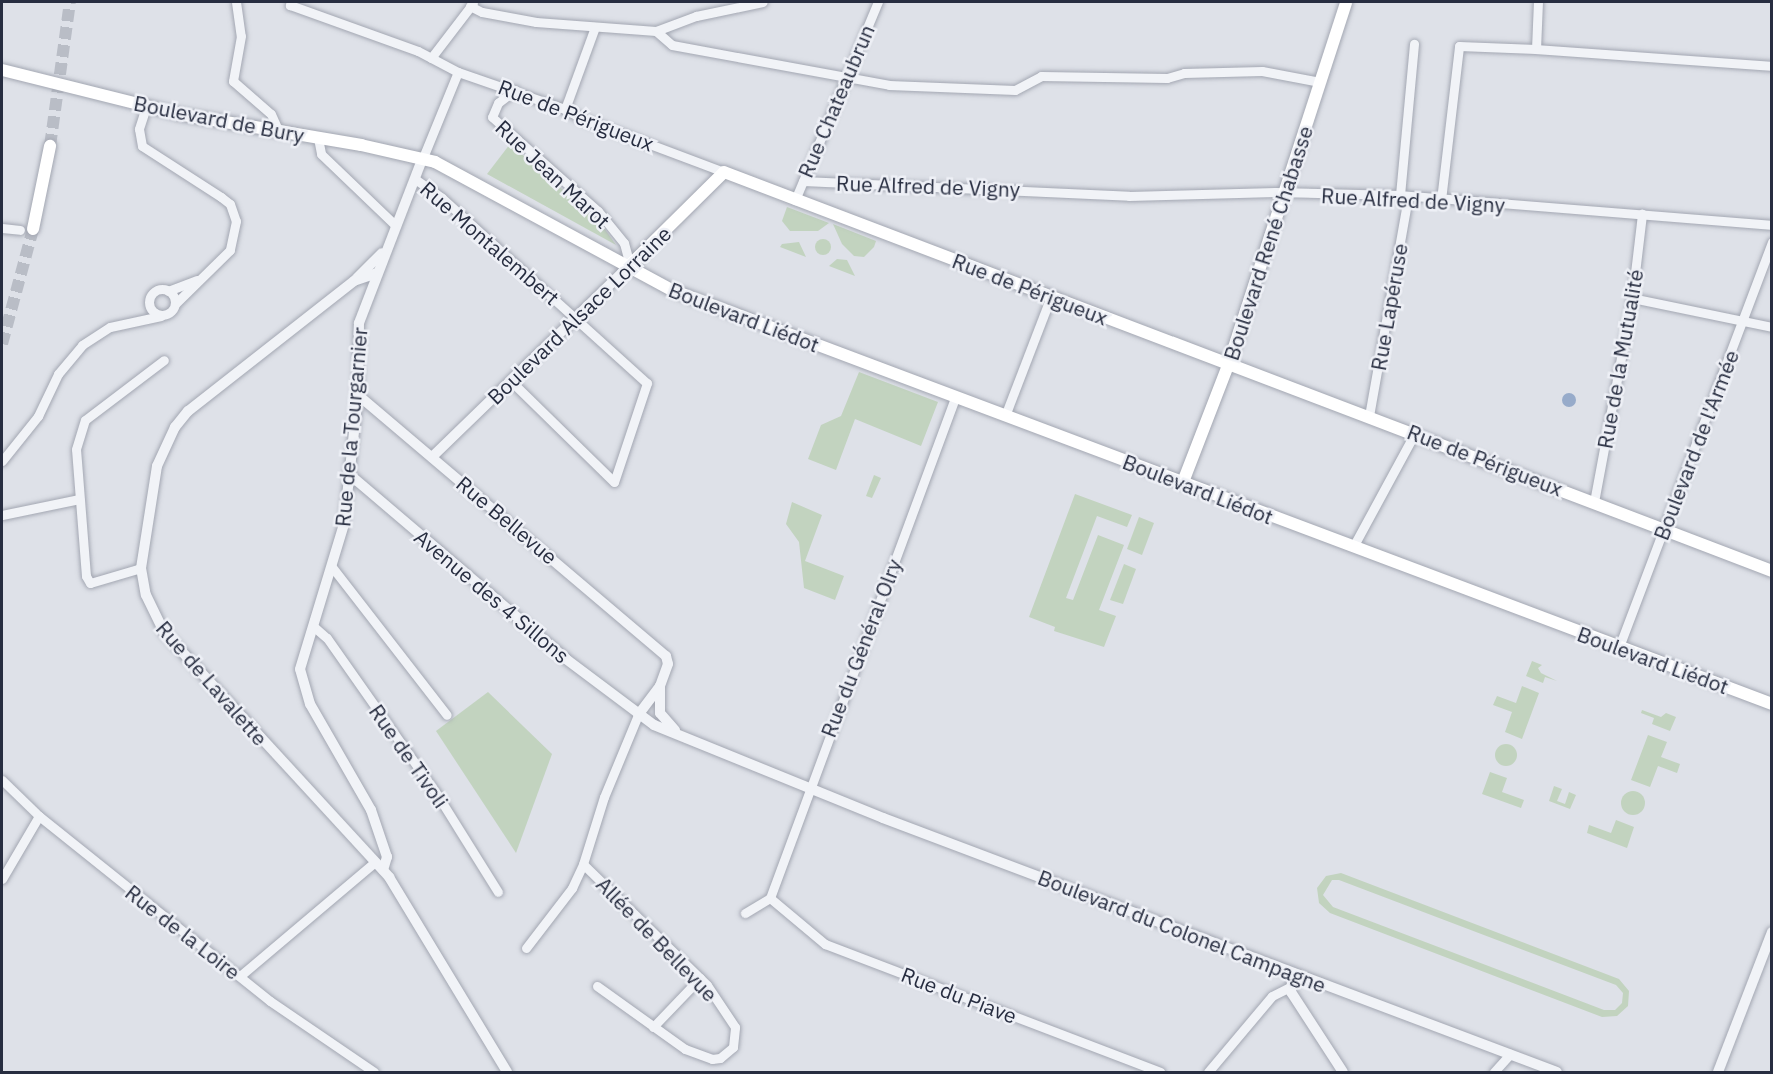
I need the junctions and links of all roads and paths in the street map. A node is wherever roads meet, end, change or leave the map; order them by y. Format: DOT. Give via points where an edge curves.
graph roads {
  1 [pos="236,2"];
  2 [pos="763,2"];
  3 [pos="878,2"];
  4 [pos="1346,2"];
  5 [pos="1538,2"];
  6 [pos="291,3"];
  7 [pos="472,4"];
  8 [pos="726,6"];
  9 [pos="595,27"];
  10 [pos="656,31"];
  11 [pos="1414,44"];
  12 [pos="1536,49"];
  13 [pos="431,58"];
  14 [pos="2,61"];
  15 [pos="1772,66"];
  16 [pos="2,70"];
  17 [pos="458,72"];
  18 [pos="17,75"];
  19 [pos="846,77"];
  20 [pos="1320,82"];
  21 [pos="515,90"];
  22 [pos="146,107"];
  23 [pos="565,109"];
  24 [pos="278,130"];
  25 [pos="318,138"];
  26 [pos="50,146"];
  27 [pos="422,160"];
  28 [pos="724,172"];
  29 [pos="415,179"];
  30 [pos="803,181"];
  31 [pos="1285,192"];
  32 [pos="1404,196"];
  33 [pos="795,200"];
  34 [pos="1441,200"];
  35 [pos="1642,214"];
  36 [pos="395,225"];
  37 [pos="1772,225"];
  38 [pos="2,228"];
  39 [pos="33,229"];
  40 [pos="20,230"];
  41 [pos="1772,242"];
  42 [pos="384,251"];
  43 [pos="630,265"];
  44 [pos="377,273"];
  45 [pos="202,278"];
  46 [pos="354,281"];
  47 [pos="168,291"];
  48 [pos="1051,296"];
  49 [pos="1632,298"];
  50 [pos="176,303"];
  51 [pos="150,305"];
  52 [pos="161,316"];
  53 [pos="576,318"];
  54 [pos="129,322"];
  55 [pos="1744,322"];
  56 [pos="1772,327"];
  57 [pos="164,360"];
  58 [pos="1229,363"];
  59 [pos="511,381"];
  60 [pos="358,395"];
  61 [pos="955,398"];
  62 [pos="1005,416"];
  63 [pos="1369,416"];
  64 [pos="1415,433"];
  65 [pos="432,457"];
  66 [pos="2,462"];
  67 [pos="349,474"];
  68 [pos="1183,482"];
  69 [pos="80,499"];
  70 [pos="1594,502"];
  71 [pos="2,515"];
  72 [pos="1663,529"];
  73 [pos="1353,547"];
  74 [pos="332,567"];
  75 [pos="141,568"];
  76 [pos="1772,571"];
  77 [pos="313,626"];
  78 [pos="1619,647"];
  79 [pos="660,686"];
  80 [pos="1772,704"];
  81 [pos="447,714"];
  82 [pos="638,714"];
  83 [pos="689,740"];
  84 [pos="2,780"];
  85 [pos="808,788"];
  86 [pos="39,816"];
  87 [pos="583,864"];
  88 [pos="379,866"];
  89 [pos="2,879"];
  90 [pos="498,892"];
  91 [pos="770,898"];
  92 [pos="745,913"];
  93 [pos="1772,932"];
  94 [pos="526,948"];
  95 [pos="1293,973"];
  96 [pos="240,976"];
  97 [pos="700,978"];
  98 [pos="597,987"];
  99 [pos="1290,987"];
  100 [pos="653,1027"];
  101 [pos="1510,1054"];
  102 [pos="374,1072"];
  103 [pos="507,1072"];
  104 [pos="1160,1072"];
  105 [pos="1208,1072"];
  106 [pos="1343,1072"];
  107 [pos="1494,1072"];
  108 [pos="1557,1072"];
  109 [pos="1718,1072"];
  1 -- 24 [label="street" via="241,36 233,81 271,114"];
  2 -- 8 [label="street"];
  3 -- 19 [label="street, Rue Chateaubrun"];
  4 -- 20 [label="main road, Boulevard René Chabasse"];
  5 -- 12 [label="street"];
  6 -- 13 [label="street, Rue de Périgueux"];
  7 -- 9 [label="street" via="482,12"];
  7 -- 13 [label="street"];
  8 -- 10 [label="street"];
  9 -- 10 [label="street"];
  9 -- 23 [label="street"];
  10 -- 19 [label="street" via="672,45"];
  11 -- 32 [label="street, Rue Lapéruse"];
  12 -- 15 [label="street"];
  12 -- 34 [label="street" via="1459,46"];
  13 -- 17 [label="street, Rue de Périgueux"];
  14 -- 18 [label="main road, Boulevard de Bury"];
  16 -- 18 [label="main road, Boulevard de Bury"];
  17 -- 21 [label="street, Rue de Périgueux"];
  17 -- 27 [label="street"];
  18 -- 22 [label="main road, Boulevard de Bury"];
  19 -- 20 [label="street" via="889,85 1015,90 1041,75 1167,78 1184,73 1262,71"];
  19 -- 30 [label="street, Rue Chateaubrun"];
  20 -- 31 [label="main road, Boulevard René Chabasse"];
  21 -- 23 [label="street, Rue de Périgueux"];
  21 -- 43 [label="street, Rue Jean Marot" via="498,103 492,117 598,211 624,243"];
  22 -- 24 [label="main road, Boulevard de Bury"];
  22 -- 45 [label="street" via="139,129 142,146 221,196 234,212 236,229 230,250"];
  23 -- 28 [label="street, Rue de Périgueux"];
  24 -- 25 [label="main road, Boulevard de Bury"];
  25 -- 27 [label="main road, Boulevard de Bury"];
  25 -- 36 [label="street" via="321,154"];
  26 -- 39 [label="main road"];
  27 -- 29 [label="street, Rue de la Tourgarnier"];
  27 -- 43 [label="main road, Boulevard de Bury" via="458,171"];
  28 -- 33 [label="main road, Rue de Périgueux"];
  28 -- 43 [label="main road, Boulevard Alsace Lorraine"];
  29 -- 36 [label="street, Rue de la Tourgarnier"];
  29 -- 53 [label="street, Rue Montalembert"];
  30 -- 31 [label="street, Rue Alfred de Vigny" via="1128,196"];
  30 -- 33 [label="street, Rue Chateaubrun"];
  31 -- 32 [label="street, Rue Alfred de Vigny"];
  31 -- 58 [label="main road, Boulevard René Chabasse"];
  32 -- 34 [label="street, Rue Alfred de Vigny"];
  32 -- 63 [label="street, Rue Lapéruse"];
  33 -- 48 [label="main road, Rue de Périgueux"];
  34 -- 35 [label="street, Rue Alfred de Vigny"];
  35 -- 37 [label="street, Rue Alfred de Vigny"];
  35 -- 49 [label="street, Rue de la Mutualité"];
  36 -- 42 [label="street, Rue de la Tourgarnier"];
  38 -- 40 [label="street"];
  41 -- 55 [label="street, Boulevard de l'Armée"];
  42 -- 44 [label="street, Rue de la Tourgarnier"];
  42 -- 46 [label="street"];
  43 -- 53 [label="street, Boulevard Alsace Lorraine"];
  43 -- 61 [label="main road, Boulevard Liédot" via="672,290"];
  44 -- 46 [label="street, Rue de Lavalette"];
  44 -- 60 [label="street, Rue de la Tourgarnier" via="359,323"];
  45 -- 47 [label="street"];
  45 -- 50 [label="street"];
  46 -- 75 [label="street, Rue de Lavalette" via="188,411 175,427 157,466"];
  47 -- 50 [label="street"];
  47 -- 51 [label="street" via="155,292"];
  48 -- 58 [label="main road, Rue de Périgueux"];
  48 -- 62 [label="street"];
  49 -- 55 [label="street"];
  49 -- 70 [label="street, Rue de la Mutualité"];
  50 -- 52 [label="street" via="171,312"];
  51 -- 52 [label="street"];
  51 -- 54 [label="street"];
  52 -- 54 [label="street"];
  53 -- 59 [label="street, Boulevard Alsace Lorraine"];
  53 -- 59 [label="street, Rue Montalembert" via="647,383 614,482"];
  54 -- 66 [label="street" via="98,333 73,353 38,416"];
  55 -- 56 [label="street"];
  55 -- 72 [label="street, Boulevard de l'Armée"];
  57 -- 69 [label="street" via="85,420 75,448"];
  58 -- 63 [label="main road, Rue de Périgueux"];
  58 -- 68 [label="main road, Boulevard René Chabasse"];
  59 -- 65 [label="street, Boulevard Alsace Lorraine"];
  60 -- 65 [label="street, Rue Bellevue"];
  60 -- 67 [label="street, Rue de la Tourgarnier"];
  61 -- 62 [label="main road, Boulevard Liédot"];
  61 -- 85 [label="street, Rue du Général Olry"];
  62 -- 68 [label="main road, Boulevard Liédot"];
  63 -- 64 [label="main road, Rue de Périgueux"];
  64 -- 70 [label="main road, Rue de Périgueux"];
  64 -- 73 [label="street"];
  65 -- 79 [label="street, Rue Bellevue" via="656,646 669,664"];
  67 -- 74 [label="street, Rue de la Tourgarnier" via="344,524"];
  67 -- 82 [label="street, Avenue des 4 Sillons" via="616,700"];
  68 -- 73 [label="main road, Boulevard Liédot"];
  69 -- 71 [label="street"];
  69 -- 75 [label="street" via="86,576 90,583"];
  70 -- 72 [label="main road, Rue de Périgueux"];
  72 -- 76 [label="main road, Rue de Périgueux"];
  72 -- 78 [label="street, Boulevard de l'Armée"];
  73 -- 78 [label="main road, Boulevard Liédot"];
  74 -- 77 [label="street, Rue de la Tourgarnier"];
  74 -- 81 [label="street"];
  75 -- 88 [label="street, Rue de Lavalette" via="146,596 164,632"];
  77 -- 88 [label="street, Rue de la Tourgarnier" via="301,662 301,684 371,810 387,857"];
  77 -- 90 [label="street, Rue de Tivoli" via="327,638 438,796"];
  78 -- 80 [label="main road, Boulevard Liédot"];
  79 -- 82 [label="street"];
  79 -- 83 [label="street" via="661,717"];
  82 -- 83 [label="street, Avenue des 4 Sillons"];
  82 -- 87 [label="street, Allée de Bellevue" via="604,797"];
  83 -- 85 [label="street, Boulevard du Colonel Campagne"];
  84 -- 86 [label="street, Rue de la Loire"];
  85 -- 91 [label="street, Rue du Général Olry"];
  85 -- 95 [label="street, Boulevard du Colonel Campagne"];
  86 -- 89 [label="street"];
  86 -- 96 [label="street, Rue de la Loire"];
  87 -- 94 [label="street" via="572,888"];
  87 -- 97 [label="street, Allée de Bellevue"];
  88 -- 96 [label="street"];
  88 -- 103 [label="street, Rue de la Tourgarnier"];
  91 -- 92 [label="street"];
  91 -- 104 [label="street, Rue du Piave" via="825,944"];
  93 -- 109 [label="street"];
  95 -- 99 [label="street"];
  95 -- 101 [label="street, Boulevard du Colonel Campagne"];
  96 -- 102 [label="street, Rue de la Loire" via="327,1043"];
  97 -- 100 [label="street"];
  97 -- 100 [label="street, Allée de Bellevue" via="735,1027 736,1038 728,1053 712,1059 685,1049"];
  98 -- 100 [label="street, Allée de Bellevue"];
  99 -- 105 [label="street" via="1272,996"];
  99 -- 106 [label="street"];
  101 -- 107 [label="street"];
  101 -- 108 [label="street, Boulevard du Colonel Campagne"];
}
